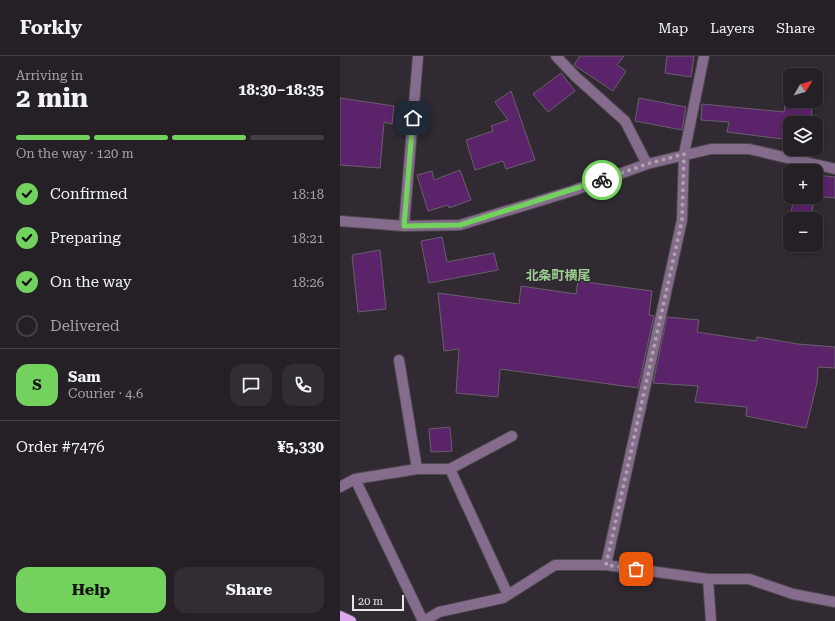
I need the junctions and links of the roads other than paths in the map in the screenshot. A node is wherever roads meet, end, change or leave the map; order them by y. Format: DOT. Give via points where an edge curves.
graph roads {
  1 [pos="418,56"];
  2 [pos="556,56"];
  3 [pos="704,56"];
  4 [pos="684,154"];
  5 [pos="647,164"];
  6 [pos="835,169"];
  7 [pos="340,221"];
  8 [pos="404,226"];
  9 [pos="400,360"];
  10 [pos="512,436"];
  11 [pos="418,469"];
  12 [pos="450,469"];
  13 [pos="356,479"];
  14 [pos="340,487"];
  15 [pos="606,565"];
  16 [pos="708,579"];
  17 [pos="508,595"];
  18 [pos="835,602"];
  19 [pos="340,616"];
  20 [pos="351,621"];
  21 [pos="424,621"];
  22 [pos="711,621"];
  1 -- 8 [label="street"];
  2 -- 5 [label="street" via="625,121"];
  3 -- 4 [label="street"];
  4 -- 5 [label="street"];
  4 -- 6 [label="street" via="711,149 750,149"];
  4 -- 15 [label="street" via="682,220"];
  5 -- 8 [label="street" via="572,191 460,225"];
  7 -- 8 [label="street"];
  9 -- 11 [label="street"];
  10 -- 12 [label="street"];
  11 -- 12 [label="street"];
  11 -- 13 [label="street"];
  12 -- 17 [label="street"];
  13 -- 14 [label="street"];
  13 -- 21 [label="street"];
  15 -- 16 [label="street"];
  15 -- 17 [label="street" via="555,565"];
  16 -- 18 [label="street" via="749,579 793,594"];
  16 -- 22 [label="street"];
  17 -- 21 [label="street" via="439,612"];
  19 -- 20 [label="main road"];
}
